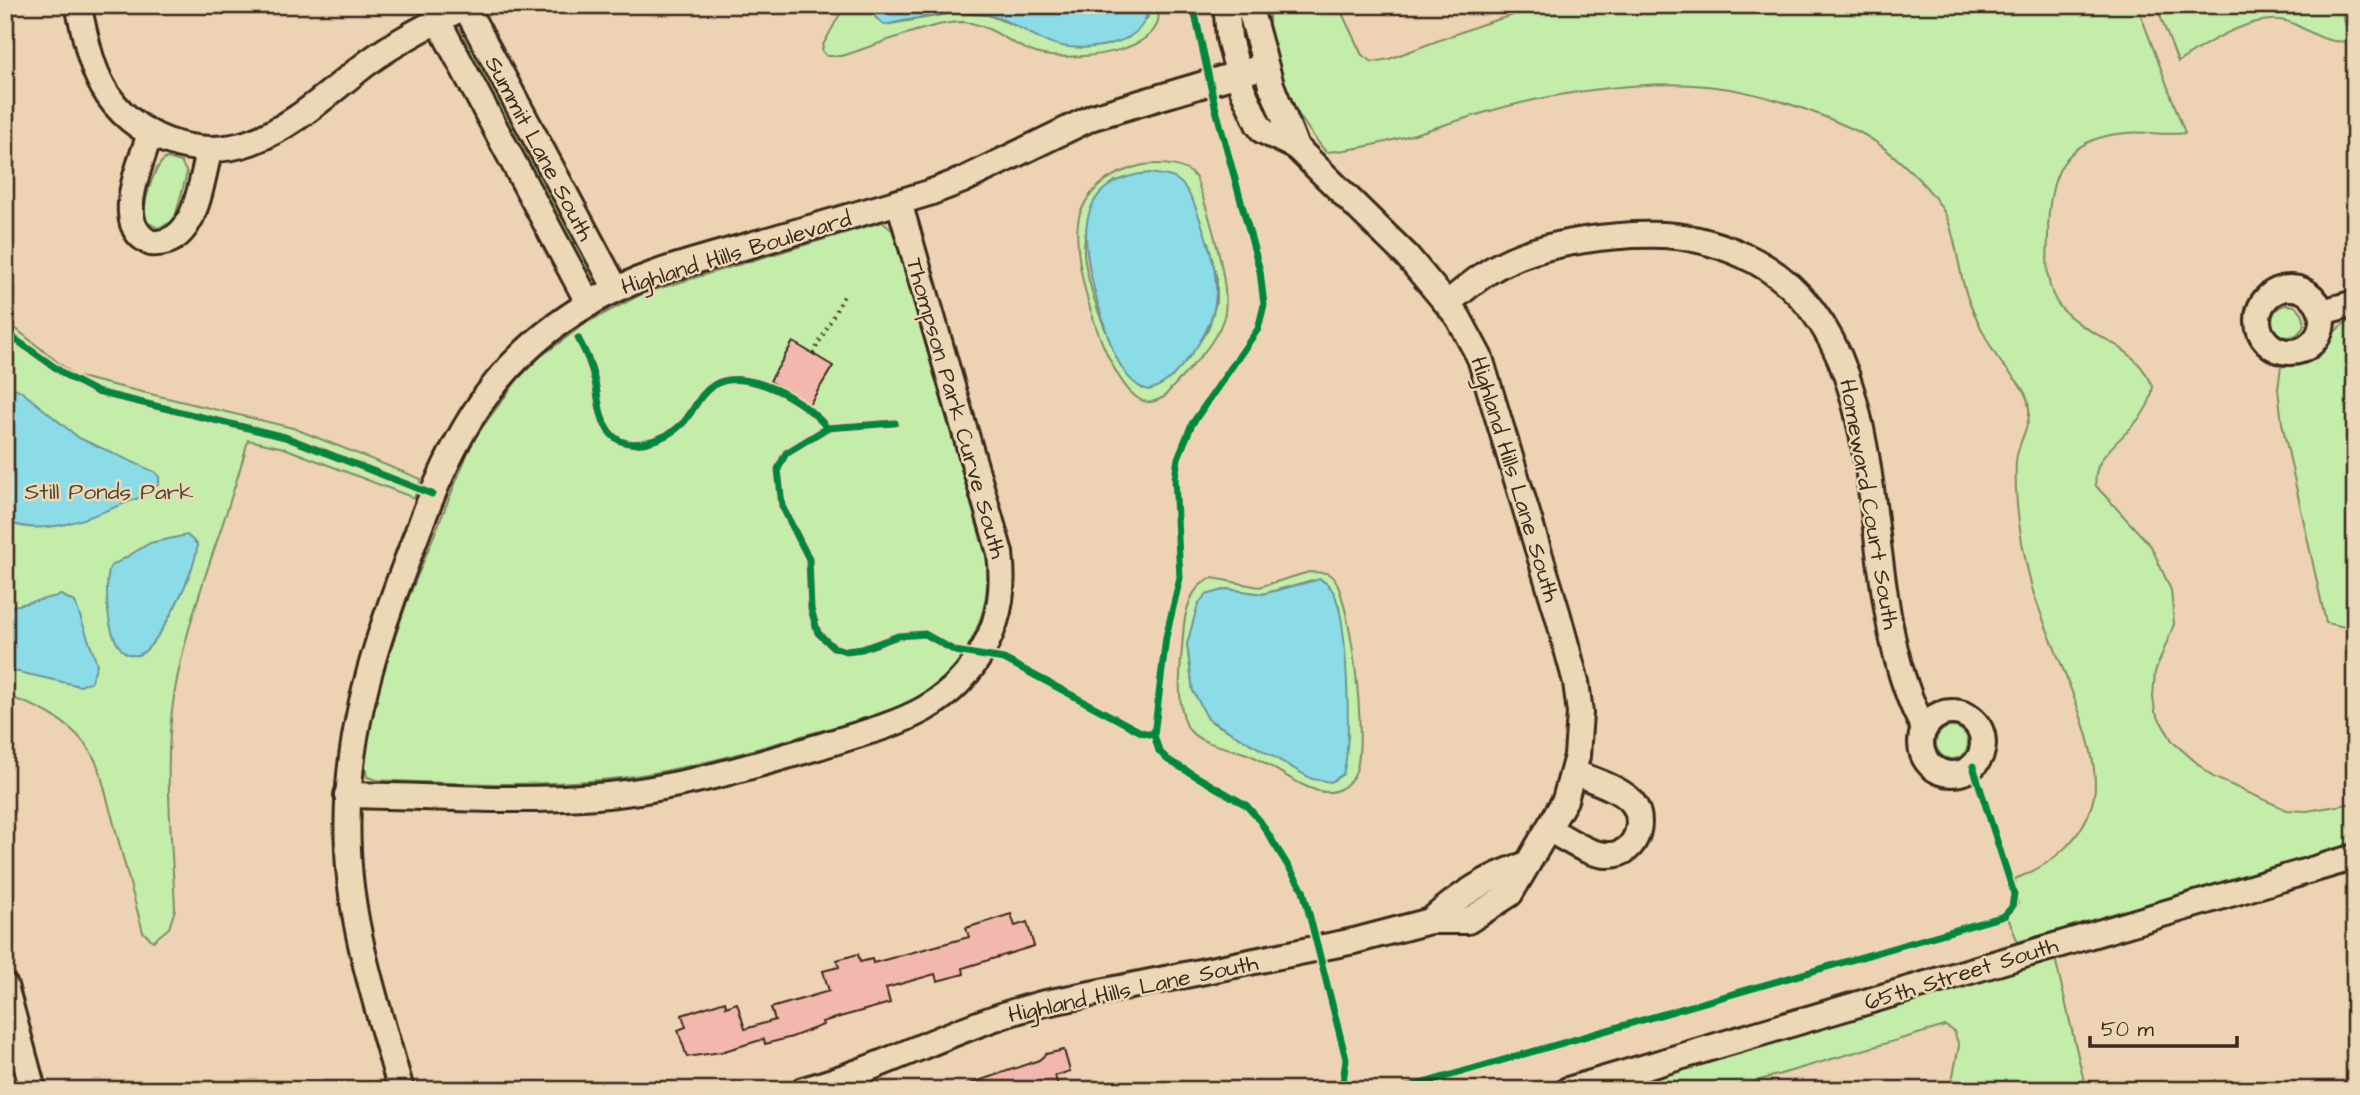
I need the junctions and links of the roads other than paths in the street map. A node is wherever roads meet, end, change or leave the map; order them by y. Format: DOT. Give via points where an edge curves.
graph roads {
  1 [pos="78,5"];
  2 [pos="1233,5"];
  3 [pos="1249,5"];
  4 [pos="466,6"];
  5 [pos="438,21"];
  6 [pos="1265,66"];
  7 [pos="1237,74"];
  8 [pos="150,134"];
  9 [pos="1296,147"];
  10 [pos="210,149"];
  11 [pos="899,202"];
  12 [pos="616,289"];
  13 [pos="1448,303"];
  14 [pos="2355,303"];
  15 [pos="589,304"];
  16 [pos="2322,312"];
  17 [pos="1924,728"];
  18 [pos="1574,772"];
  19 [pos="347,795"];
  20 [pos="1550,830"];
  21 [pos="2355,857"];
  22 [pos="5,986"];
  23 [pos="33,1090"];
  24 [pos="401,1090"];
  25 [pos="803,1090"];
  26 [pos="1568,1090"];
  1 -- 8 [label="street" via="102,85 120,110"];
  2 -- 7 [label="street, Highland Hills Lane South" via="1227,24"];
  3 -- 6 [label="street, Highland Hills Lane South"];
  4 -- 5 [label="street"];
  4 -- 12 [label="street, Summit Lane South"];
  5 -- 10 [label="street" via="386,51 282,127 245,144"];
  5 -- 15 [label="street, Summit Lane South"];
  6 -- 7 [label="street, Highland Hills Boulevard"];
  6 -- 9 [label="street, Highland Hills Lane South"];
  7 -- 9 [label="street, Highland Hills Lane South" via="1263,131"];
  7 -- 11 [label="street, Highland Hills Boulevard" via="1093,117 962,180"];
  8 -- 10 [label="street"];
  8 -- 10 [label="street" via="129,213 134,229 151,243 174,239 187,227"];
  9 -- 13 [label="street, Highland Hills Lane South"];
  11 -- 12 [label="street, Highland Hills Boulevard"];
  11 -- 19 [label="street, Thompson Park Curve South" via="1000,553 1002,590 995,624 960,684 932,706 896,723 691,782 557,799"];
  12 -- 15 [label="street, Highland Hills Boulevard"];
  13 -- 17 [label="street, Homeward Court South" via="1516,257 1632,236 1704,240 1748,258 1784,281 1820,319 1847,373 1888,612 1910,696"];
  13 -- 18 [label="street, Highland Hills Lane South" via="1470,337 1491,387 1572,668 1580,721"];
  14 -- 16 [label="street"];
  15 -- 19 [label="street, Highland Hills Boulevard" via="544,335 508,369 472,413 444,463 370,659 352,741"];
  18 -- 20 [label="street, Highland Hills Lane South"];
  18 -- 20 [label="street" via="1632,801 1638,816 1637,836 1624,851 1608,856"];
  19 -- 24 [label="street, Highland Hills Boulevard" via="353,904"];
  20 -- 25 [label="street, Highland Hills Lane South" via="1525,865 1498,873 1430,921 1354,941 1023,1008"];
  21 -- 26 [label="street, 65th Street South"];
  22 -- 23 [label="street"];
}
